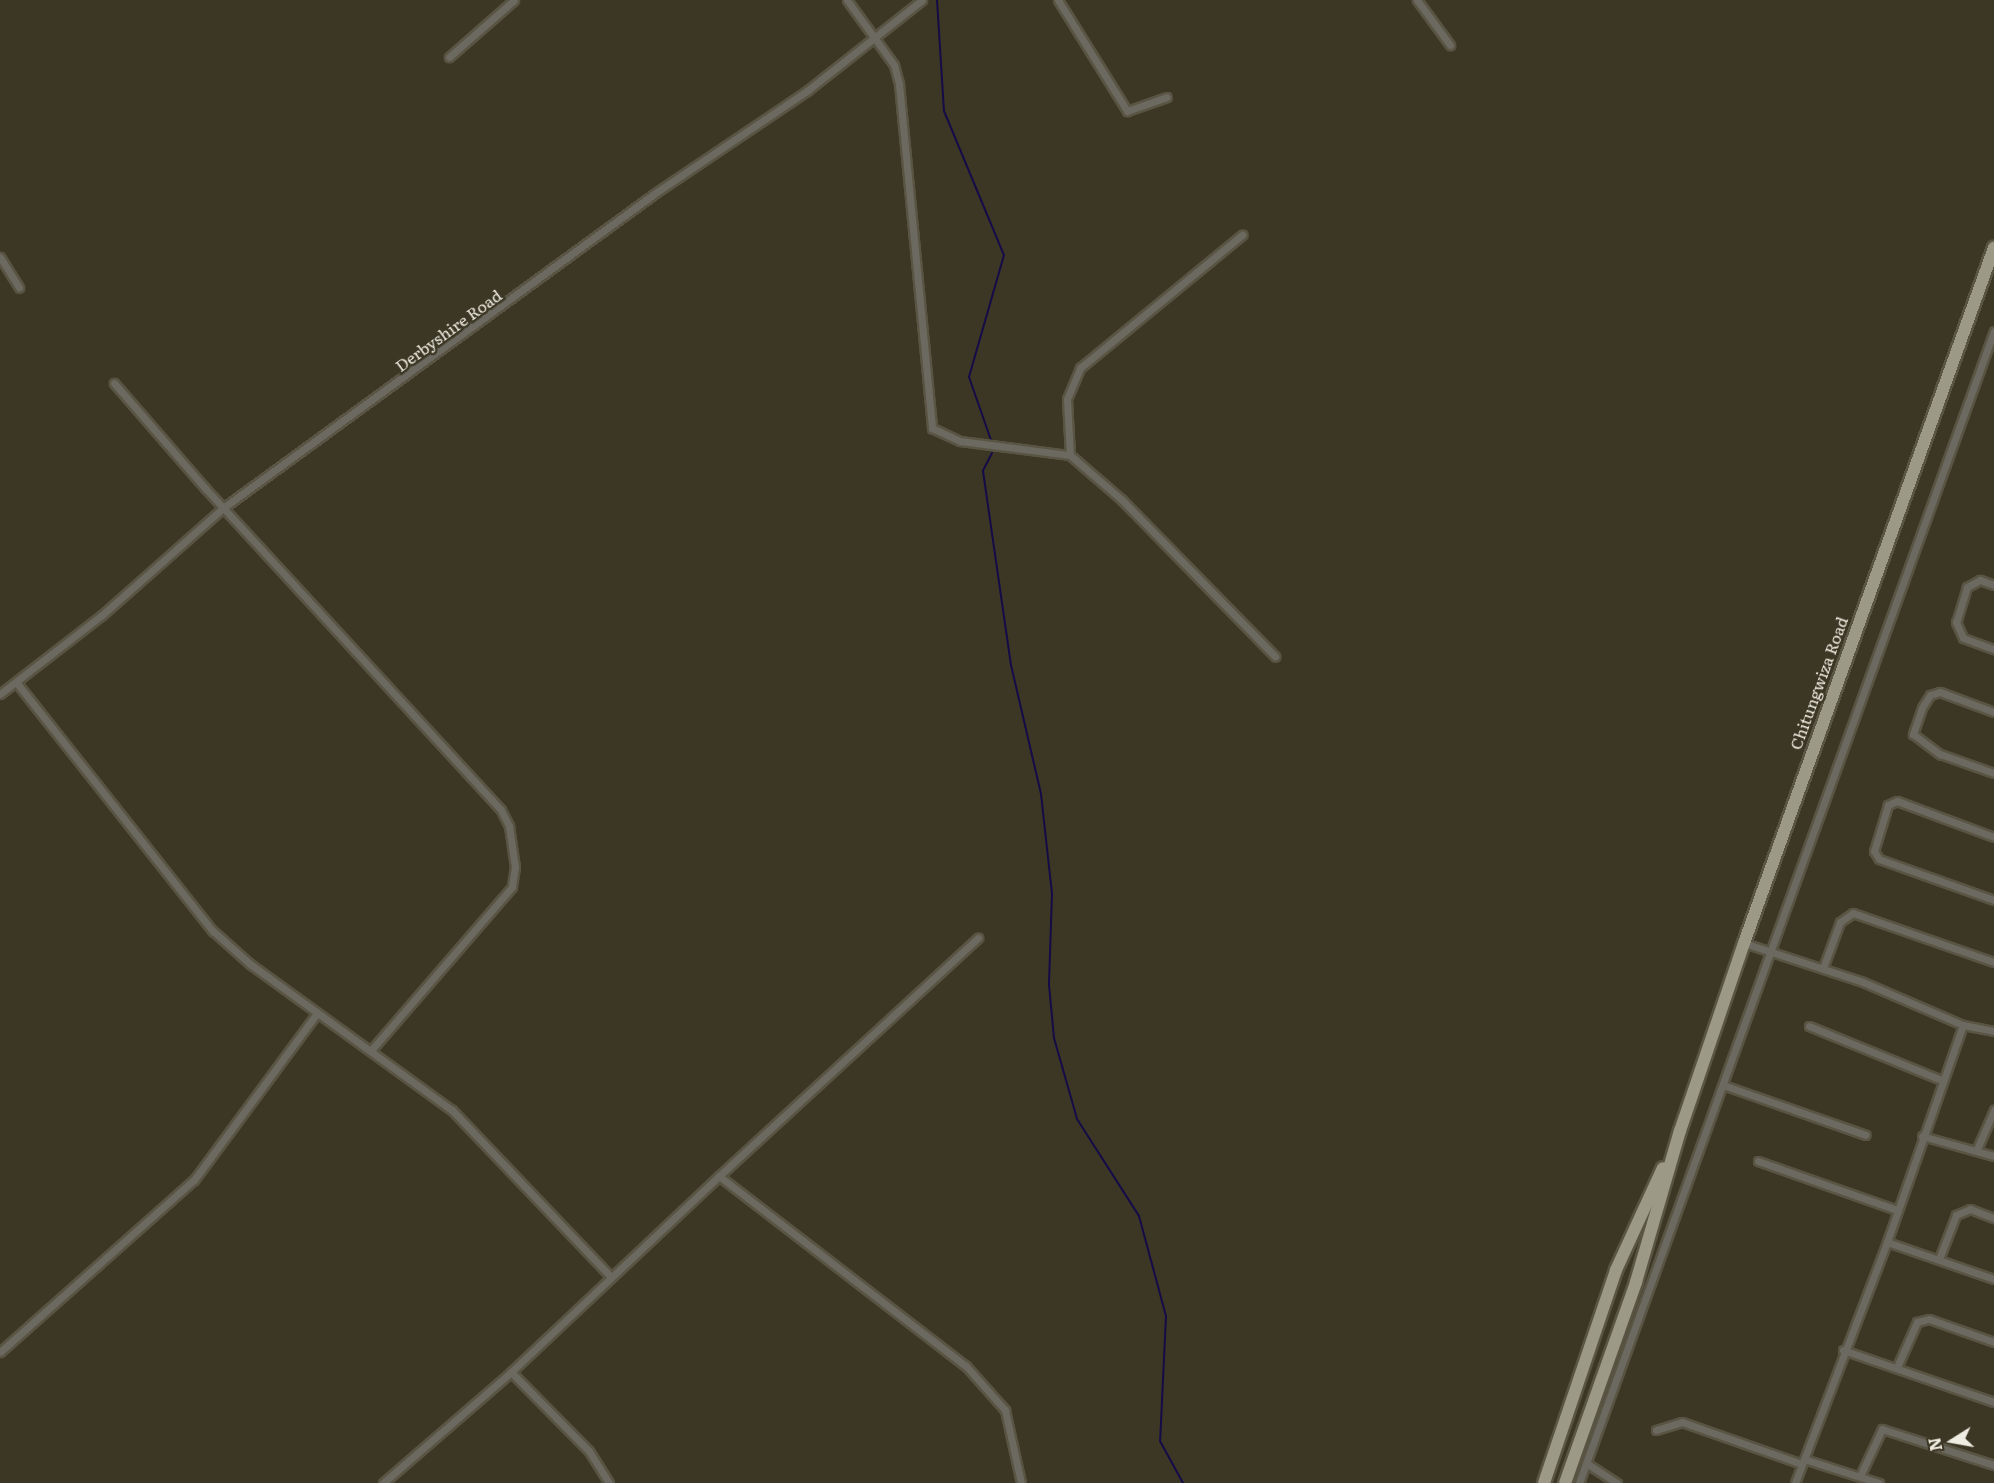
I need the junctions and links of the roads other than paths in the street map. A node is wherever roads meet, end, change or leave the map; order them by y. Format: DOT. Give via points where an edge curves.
graph roads {
  1 [pos="514,0"];
  2 [pos="848,0"];
  3 [pos="922,0"];
  4 [pos="1058,0"];
  5 [pos="1417,0"];
  6 [pos="872,38"];
  7 [pos="1450,45"];
  8 [pos="449,57"];
  9 [pos="1167,97"];
  10 [pos="1242,235"];
  11 [pos="1994,248"];
  12 [pos="0,257"];
  13 [pos="1990,269"];
  14 [pos="19,287"];
  15 [pos="1994,331"];
  16 [pos="114,383"];
  17 [pos="1070,455"];
  18 [pos="223,508"];
  19 [pos="1994,585"];
  20 [pos="1994,649"];
  21 [pos="1275,656"];
  22 [pos="16,682"];
  23 [pos="0,694"];
  24 [pos="1994,712"];
  25 [pos="1994,773"];
  26 [pos="1994,837"];
  27 [pos="1994,900"];
  28 [pos="978,938"];
  29 [pos="1744,943"];
  30 [pos="1771,952"];
  31 [pos="1994,962"];
  32 [pos="1823,968"];
  33 [pos="317,1013"];
  34 [pos="1963,1025"];
  35 [pos="1809,1026"];
  36 [pos="1994,1031"];
  37 [pos="372,1049"];
  38 [pos="1941,1080"];
  39 [pos="1723,1085"];
  40 [pos="1994,1110"];
  41 [pos="1680,1131"];
  42 [pos="1866,1135"];
  43 [pos="1922,1136"];
  44 [pos="1977,1149"];
  45 [pos="1994,1156"];
  46 [pos="1758,1161"];
  47 [pos="719,1176"];
  48 [pos="1897,1210"];
  49 [pos="1994,1218"];
  50 [pos="1887,1242"];
  51 [pos="1939,1258"];
  52 [pos="610,1276"];
  53 [pos="1994,1279"];
  54 [pos="1994,1342"];
  55 [pos="1843,1350"];
  56 [pos="0,1352"];
  57 [pos="1898,1366"];
  58 [pos="511,1372"];
  59 [pos="1994,1402"];
  60 [pos="1656,1430"];
  61 [pos="1803,1461"];
  62 [pos="1586,1463"];
  63 [pos="1994,1465"];
  64 [pos="1860,1476"];
  65 [pos="383,1483"];
  66 [pos="609,1483"];
  67 [pos="1021,1483"];
  68 [pos="1544,1483"];
  69 [pos="1564,1483"];
  70 [pos="1579,1483"];
  71 [pos="1617,1483"];
  72 [pos="1795,1483"];
  73 [pos="1879,1483"];
  1 -- 8 [label="street"];
  2 -- 6 [label="street"];
  3 -- 6 [label="street, Derbyshire Road"];
  4 -- 9 [label="street" via="1127,111"];
  5 -- 7 [label="street"];
  6 -- 17 [label="street" via="894,65 899,84 932,428 960,441"];
  6 -- 18 [label="street, Derbyshire Road" via="808,90 654,194 347,422"];
  10 -- 17 [label="street" via="1080,368 1067,399"];
  11 -- 13 [label="main road, Chitungwiza Road"];
  12 -- 14 [label="street"];
  13 -- 29 [label="main road, Chitungwiza Road"];
  15 -- 30 [label="street"];
  16 -- 18 [label="street"];
  17 -- 21 [label="street" via="1146,523"];
  18 -- 22 [label="street, Derbyshire Road" via="102,615"];
  18 -- 37 [label="street" via="501,810 509,826 515,867 512,887"];
  19 -- 20 [label="street" via="1980,580 1967,587 1956,622 1964,638"];
  22 -- 23 [label="street, Derbyshire Road"];
  22 -- 33 [label="street" via="206,922 250,964"];
  24 -- 25 [label="street" via="1940,692 1930,695 1913,734 1940,754"];
  26 -- 27 [label="street" via="1897,801 1888,805 1874,850 1879,859"];
  28 -- 47 [label="street"];
  29 -- 30 [label="street"];
  29 -- 41 [label="main road, Chitungwiza Road"];
  30 -- 32 [label="street"];
  30 -- 39 [label="street"];
  31 -- 32 [label="street" via="1853,913 1840,922"];
  32 -- 34 [label="street"];
  33 -- 37 [label="street"];
  33 -- 56 [label="street" via="186,1188"];
  34 -- 36 [label="street"];
  34 -- 38 [label="street"];
  35 -- 38 [label="street"];
  37 -- 52 [label="street" via="452,1110"];
  38 -- 43 [label="street"];
  39 -- 42 [label="street"];
  39 -- 62 [label="street"];
  40 -- 44 [label="street"];
  41 -- 68 [label="main road" via="1616,1270"];
  41 -- 69 [label="main road" via="1636,1282"];
  43 -- 44 [label="street"];
  43 -- 48 [label="street"];
  44 -- 45 [label="street"];
  46 -- 48 [label="street"];
  47 -- 52 [label="street"];
  47 -- 67 [label="street" via="966,1366 1005,1410"];
  48 -- 50 [label="street"];
  49 -- 51 [label="street" via="1970,1209 1956,1215"];
  50 -- 51 [label="street"];
  50 -- 55 [label="street"];
  51 -- 53 [label="street"];
  52 -- 58 [label="street"];
  54 -- 57 [label="street" via="1929,1319 1917,1322"];
  55 -- 57 [label="street"];
  55 -- 61 [label="street"];
  57 -- 59 [label="street"];
  58 -- 65 [label="street"];
  58 -- 66 [label="street" via="589,1451"];
  60 -- 61 [label="street" via="1682,1422"];
  61 -- 64 [label="street"];
  61 -- 72 [label="street"];
  62 -- 70 [label="street"];
  62 -- 71 [label="street"];
  63 -- 64 [label="street" via="1886,1429 1879,1431"];
  64 -- 73 [label="street"];
}
